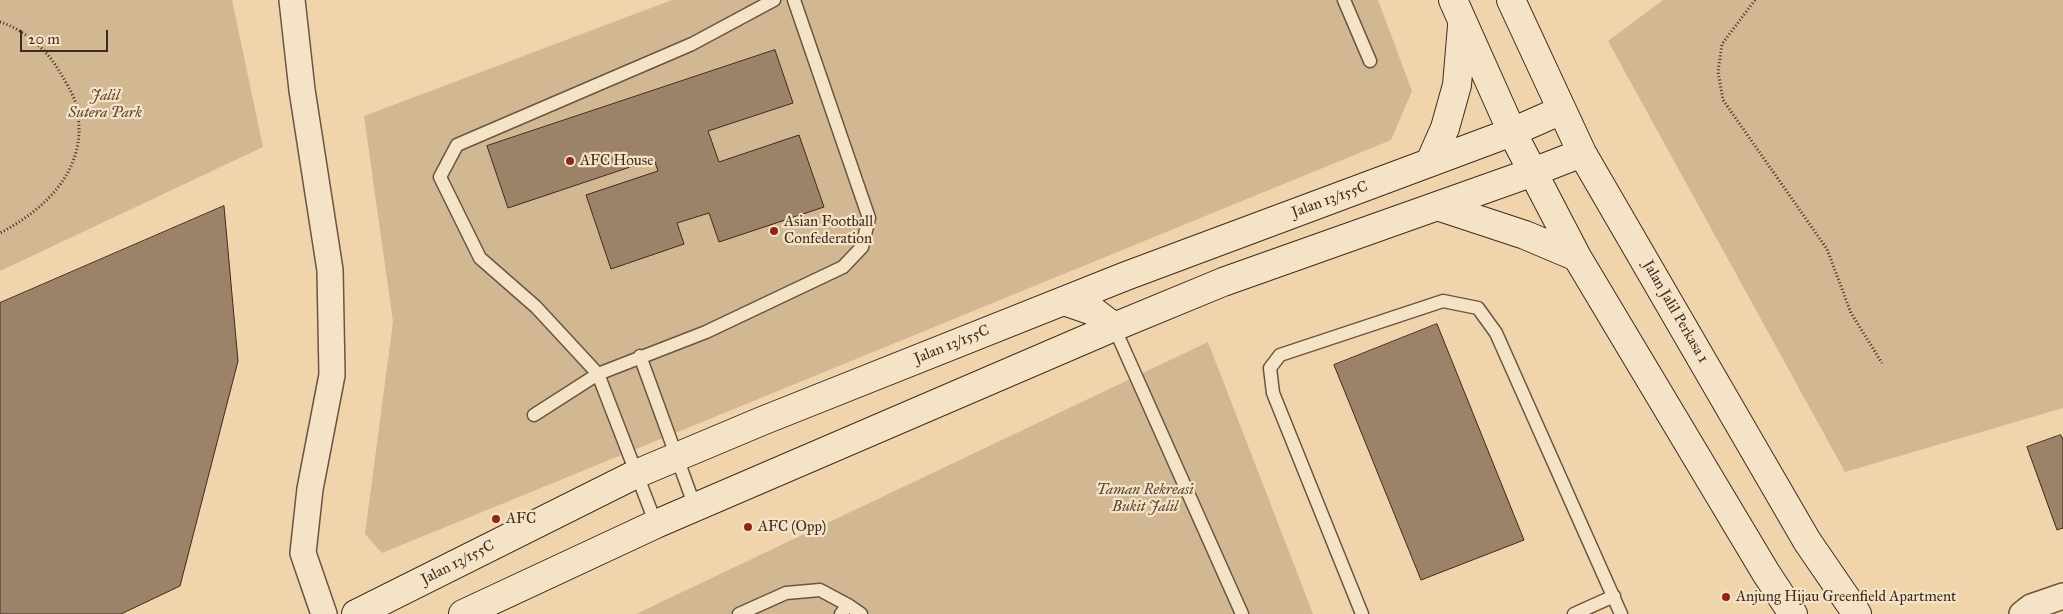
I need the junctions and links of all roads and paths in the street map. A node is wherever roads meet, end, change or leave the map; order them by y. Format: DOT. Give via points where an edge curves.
graph roads {
  1 [pos="292,0"];
  2 [pos="774,0"];
  3 [pos="794,0"];
  4 [pos="1344,0"];
  5 [pos="1511,0"];
  6 [pos="1755,0"];
  7 [pos="1457,11"];
  8 [pos="0,22"];
  9 [pos="1370,61"];
  10 [pos="1562,110"];
  11 [pos="1512,132"];
  12 [pos="1582,153"];
  13 [pos="1430,162"];
  14 [pos="1533,172"];
  15 [pos="1437,206"];
  16 [pos="0,233"];
  17 [pos="1576,257"];
  18 [pos="1126,276"];
  19 [pos="1064,301"];
  20 [pos="1114,327"];
  21 [pos="640,356"];
  22 [pos="1882,363"];
  23 [pos="598,374"];
  24 [pos="534,415"];
  25 [pos="677,457"];
  26 [pos="636,474"];
  27 [pos="695,506"];
  28 [pos="656,524"];
  29 [pos="1614,596"];
  30 [pos="2063,596"];
  31 [pos="844,610"];
  32 [pos="324,614"];
  33 [pos="356,614"];
  34 [pos="463,614"];
  35 [pos="739,614"];
  36 [pos="860,614"];
  37 [pos="1242,614"];
  38 [pos="1362,614"];
  39 [pos="1574,614"];
  40 [pos="1621,614"];
  41 [pos="1793,614"];
  42 [pos="1857,614"];
  43 [pos="2022,614"];
  1 -- 32 [label="street" via="302,90 330,270 332,375 310,489 303,553"];
  2 -- 23 [label="lane" via="692,44 457,145 440,177 480,258 536,307"];
  3 -- 21 [label="lane" via="870,218 862,247 843,267 706,332"];
  4 -- 9 [label="lane"];
  5 -- 10 [label="main road, Jalan Jalil Perkasa 1"];
  6 -- 22 [label="path" via="1722,44 1718,72 1723,100 1827,249 1851,313"];
  7 -- 11 [label="main road"];
  7 -- 13 [label="main road" via="1457,85 1445,128"];
  8 -- 16 [label="path" via="30,38 53,61 78,108 79,141 68,176 37,210"];
  10 -- 11 [label="main road, Jalan 13/155C"];
  10 -- 12 [label="main road, Jalan Jalil Perkasa 1"];
  11 -- 13 [label="main road, Jalan 13/155C"];
  11 -- 14 [label="main road"];
  12 -- 14 [label="main road"];
  12 -- 42 [label="main road, Jalan Jalil Perkasa 1" via="1807,540"];
  13 -- 18 [label="main road, Jalan 13/155C"];
  14 -- 15 [label="main road"];
  14 -- 17 [label="main road"];
  15 -- 17 [label="main road" via="1525,235"];
  15 -- 20 [label="main road" via="1222,282"];
  17 -- 41 [label="main road"];
  18 -- 19 [label="main road, Jalan 13/155C"];
  18 -- 20 [label="main road" via="1117,300"];
  19 -- 20 [label="main road" via="1093,311"];
  19 -- 25 [label="main road, Jalan 13/155C"];
  20 -- 27 [label="main road"];
  20 -- 37 [label="lane"];
  21 -- 23 [label="lane"];
  21 -- 25 [label="lane"];
  23 -- 24 [label="lane"];
  23 -- 26 [label="lane"];
  25 -- 26 [label="main road, Jalan 13/155C"];
  25 -- 27 [label="lane"];
  26 -- 28 [label="lane"];
  26 -- 33 [label="main road, Jalan 13/155C"];
  27 -- 28 [label="main road"];
  28 -- 34 [label="main road"];
  29 -- 38 [label="lane" via="1496,333 1478,308 1443,301 1280,356 1270,368 1273,393"];
  29 -- 39 [label="lane"];
  29 -- 40 [label="lane"];
  30 -- 43 [label="street" via="2031,607"];
  31 -- 35 [label="lane" via="820,590 786,594"];
  31 -- 36 [label="lane"];
}
